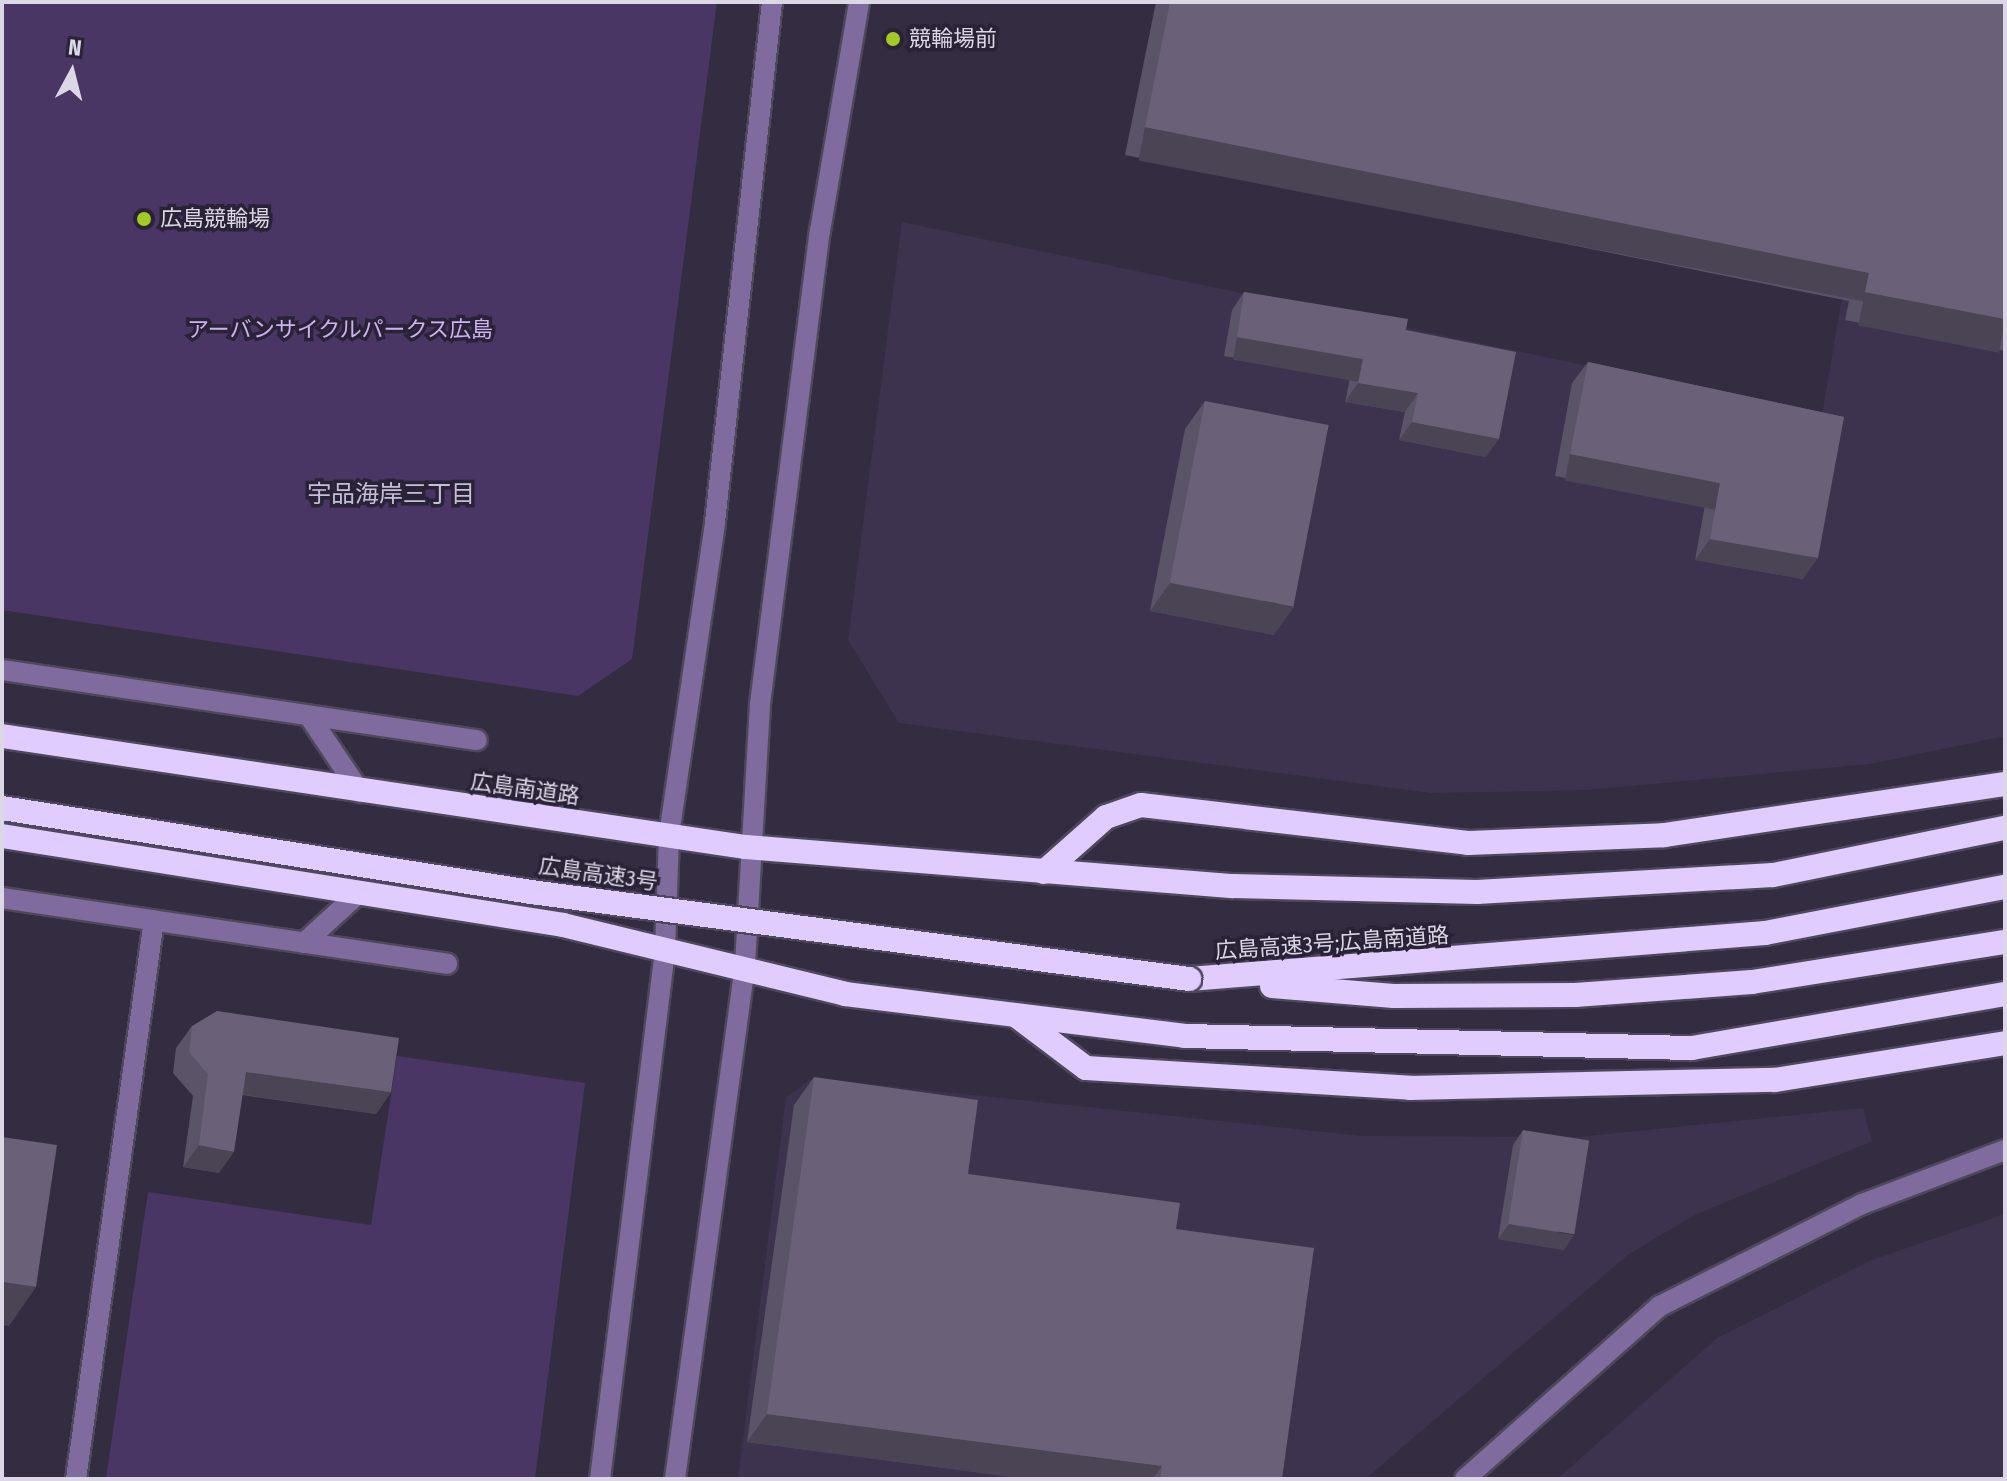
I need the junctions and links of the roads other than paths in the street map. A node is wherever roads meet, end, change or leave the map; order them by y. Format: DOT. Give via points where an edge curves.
graph roads {
  1 [pos="772,2"];
  2 [pos="859,2"];
  3 [pos="2,670"];
  4 [pos="309,716"];
  5 [pos="2,736"];
  6 [pos="477,740"];
  7 [pos="2005,784"];
  8 [pos="360,792"];
  9 [pos="2,808"];
  10 [pos="2005,828"];
  11 [pos="669,835"];
  12 [pos="2,836"];
  13 [pos="746,847"];
  14 [pos="1044,872"];
  15 [pos="2005,887"];
  16 [pos="359,893"];
  17 [pos="2,898"];
  18 [pos="154,920"];
  19 [pos="2005,942"];
  20 [pos="304,943"];
  21 [pos="665,950"];
  22 [pos="447,964"];
  23 [pos="745,965"];
  24 [pos="1189,979"];
  25 [pos="2005,994"];
  26 [pos="1016,1015"];
  27 [pos="2005,1043"];
  28 [pos="2005,1150"];
  29 [pos="76,1479"];
  30 [pos="600,1479"];
  31 [pos="675,1479"];
  32 [pos="1465,1479"];
  1 -- 11 [label="street" via="715,522"];
  2 -- 13 [label="street" via="820,231"];
  3 -- 4 [label="street"];
  4 -- 6 [label="street"];
  4 -- 8 [label="street"];
  5 -- 8 [label="highway, 広島南道路"];
  7 -- 14 [label="highway" via="1664,835 1468,843 1141,805 1106,817"];
  8 -- 11 [label="highway, 広島南道路"];
  9 -- 24 [label="highway, 広島高速3号, bridge" via="531,892"];
  10 -- 14 [label="highway, 広島南道路" via="1773,875 1614,886 1279,887"];
  11 -- 13 [label="highway, 広島南道路"];
  11 -- 21 [label="street"];
  12 -- 16 [label="highway"];
  13 -- 14 [label="highway, 広島南道路"];
  13 -- 23 [label="street"];
  15 -- 24 [label="highway, 広島高速3号;広島南道路" via="1765,933"];
  16 -- 20 [label="street"];
  16 -- 21 [label="highway" via="563,925"];
  17 -- 18 [label="street"];
  18 -- 20 [label="street"];
  18 -- 29 [label="street"];
  19 -- 24 [label="highway, 広島高速3号;広島南道路" via="1752,982 1575,995 1394,996"];
  20 -- 22 [label="street"];
  21 -- 23 [label="highway"];
  21 -- 30 [label="street"];
  23 -- 26 [label="highway" via="845,994"];
  23 -- 31 [label="street"];
  25 -- 26 [label="highway" via="1692,1048 1185,1036"];
  26 -- 27 [label="highway" via="1086,1068 1410,1088 1775,1080"];
  28 -- 32 [label="street" via="1809,1228 1660,1306"];
}
